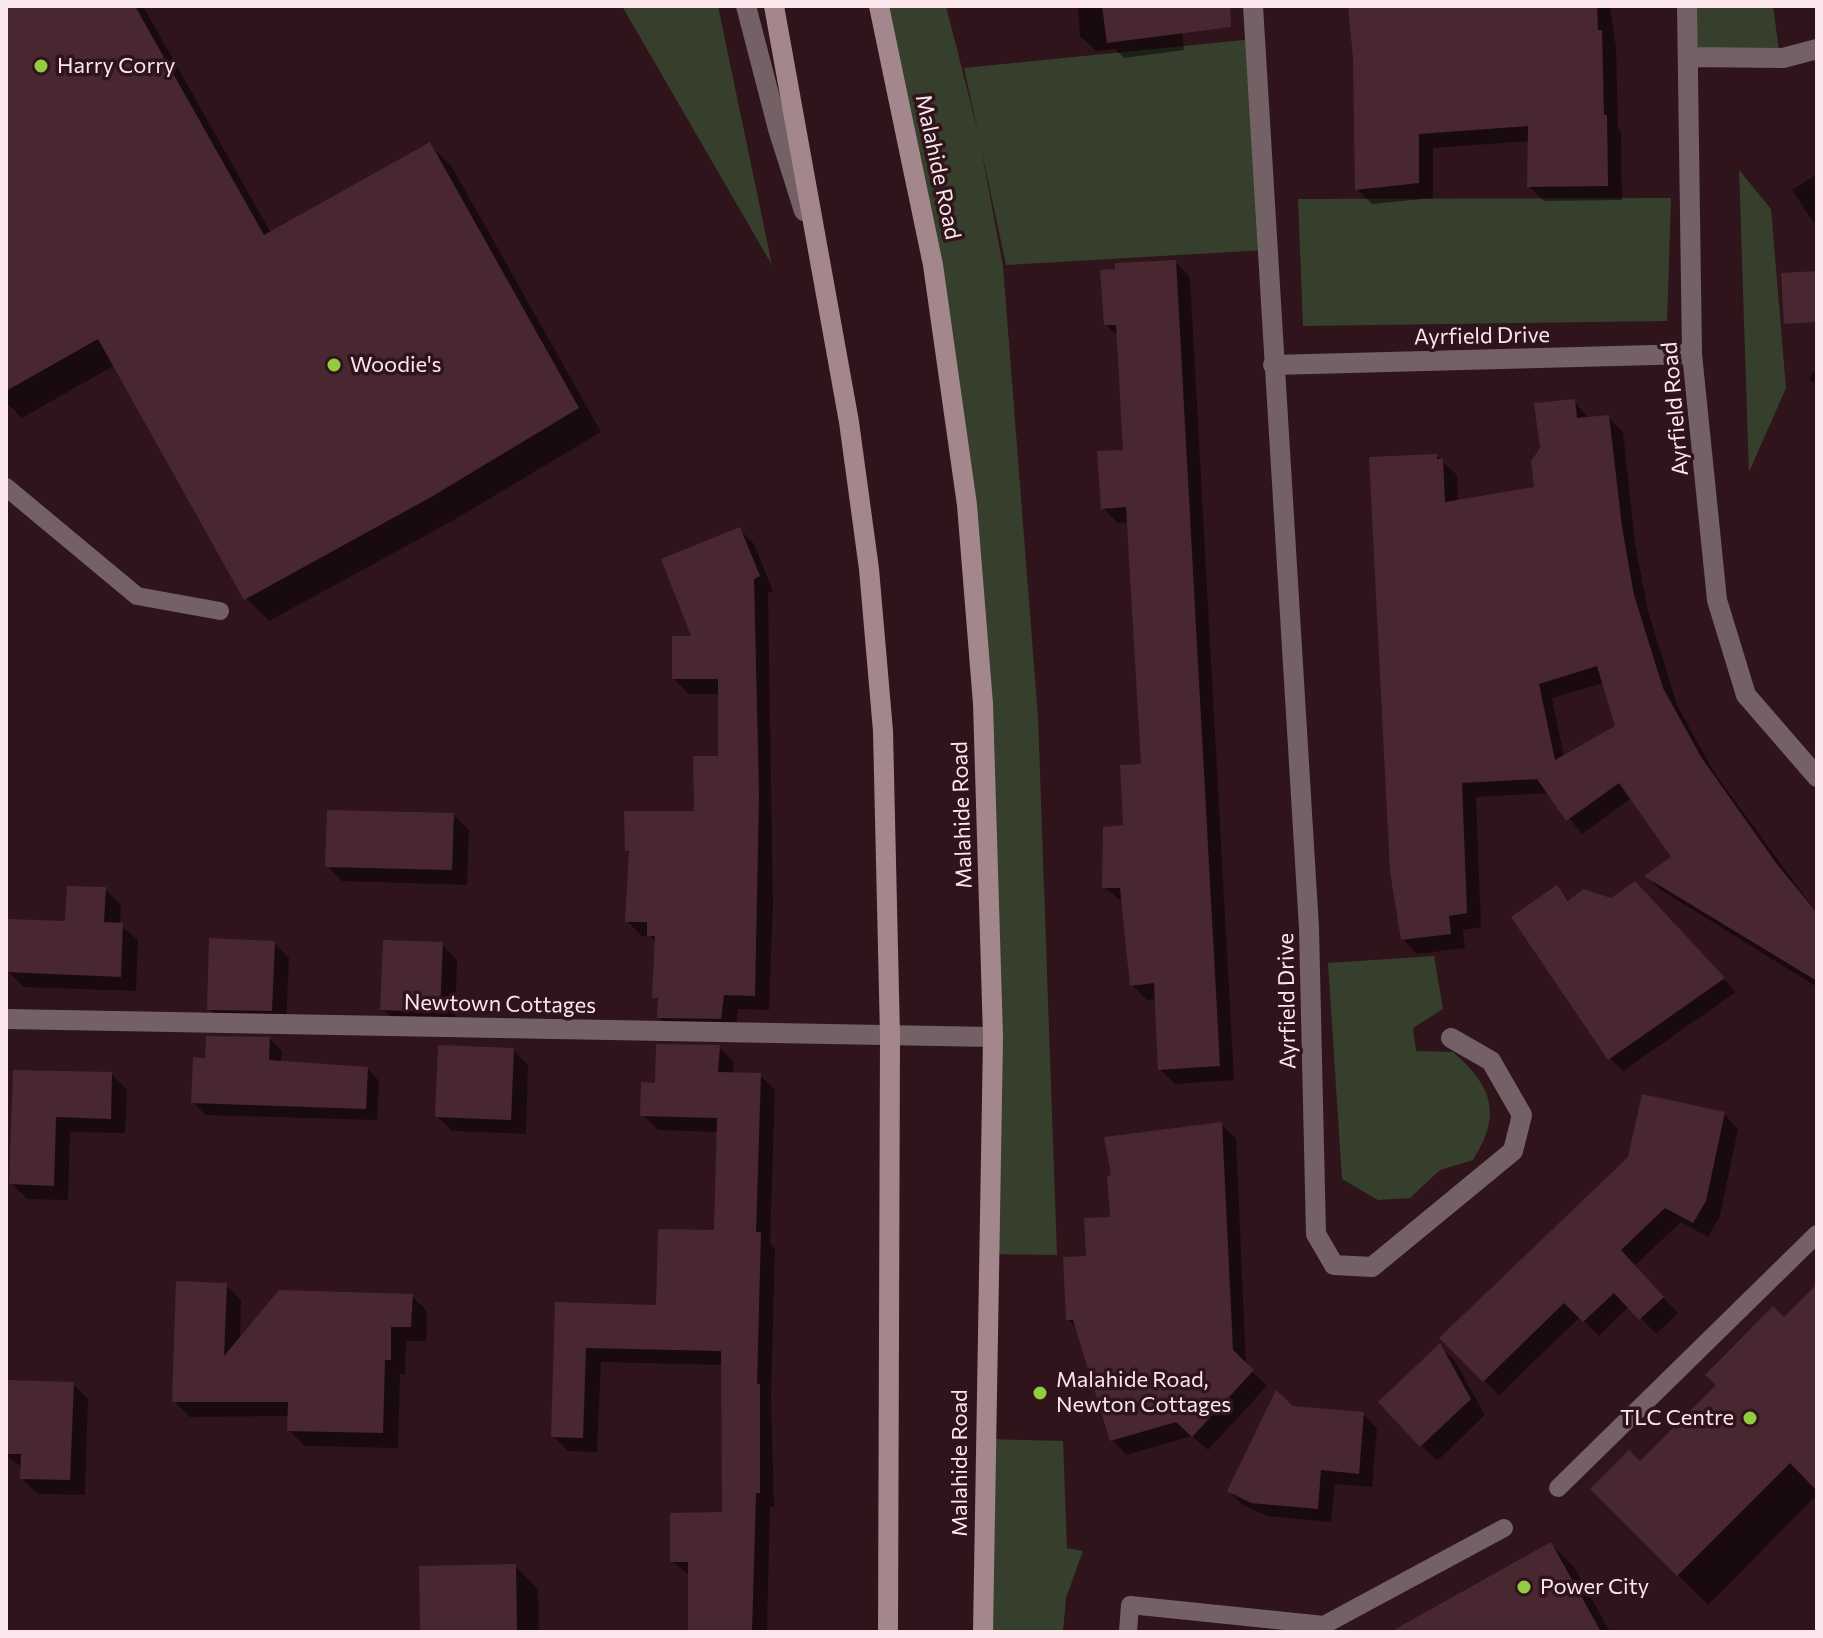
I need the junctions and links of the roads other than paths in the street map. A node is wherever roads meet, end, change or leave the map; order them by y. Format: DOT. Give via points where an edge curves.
graph roads {
  1 [pos="746,6"];
  2 [pos="774,6"];
  3 [pos="879,6"];
  4 [pos="1253,6"];
  5 [pos="1687,6"];
  6 [pos="1817,49"];
  7 [pos="1689,57"];
  8 [pos="823,268"];
  9 [pos="1692,354"];
  10 [pos="1273,365"];
  11 [pos="6,487"];
  12 [pos="220,611"];
  13 [pos="1817,777"];
  14 [pos="6,1019"];
  15 [pos="890,1036"];
  16 [pos="993,1037"];
  17 [pos="1451,1038"];
  18 [pos="1817,1234"];
  19 [pos="1558,1488"];
  20 [pos="1504,1528"];
  21 [pos="1278,1626"];
  22 [pos="888,1632"];
  23 [pos="983,1632"];
  24 [pos="1128,1632"];
  1 -- 8 [label="street"];
  2 -- 8 [label="main road"];
  3 -- 16 [label="main road, Malahide Road" via="933,265 967,505 983,704"];
  4 -- 10 [label="street, Ayrfield Drive"];
  5 -- 7 [label="street, Ayrfield Road"];
  6 -- 7 [label="street" via="1783,58"];
  7 -- 9 [label="street, Ayrfield Road"];
  8 -- 15 [label="main road" via="869,569 883,731"];
  9 -- 10 [label="street, Ayrfield Drive"];
  9 -- 13 [label="street, Ayrfield Road" via="1717,600 1746,695"];
  10 -- 17 [label="street, Ayrfield Drive" via="1309,928 1316,1234 1334,1265 1372,1267 1513,1151 1522,1115 1491,1061"];
  11 -- 12 [label="lane" via="137,596"];
  14 -- 15 [label="street, Newtown Cottages"];
  15 -- 16 [label="street, Newtown Cottages"];
  15 -- 22 [label="main road"];
  16 -- 23 [label="main road, Malahide Road"];
  18 -- 19 [label="lane"];
  20 -- 21 [label="lane" via="1324,1625"];
  21 -- 24 [label="lane" via="1130,1605"];
}
